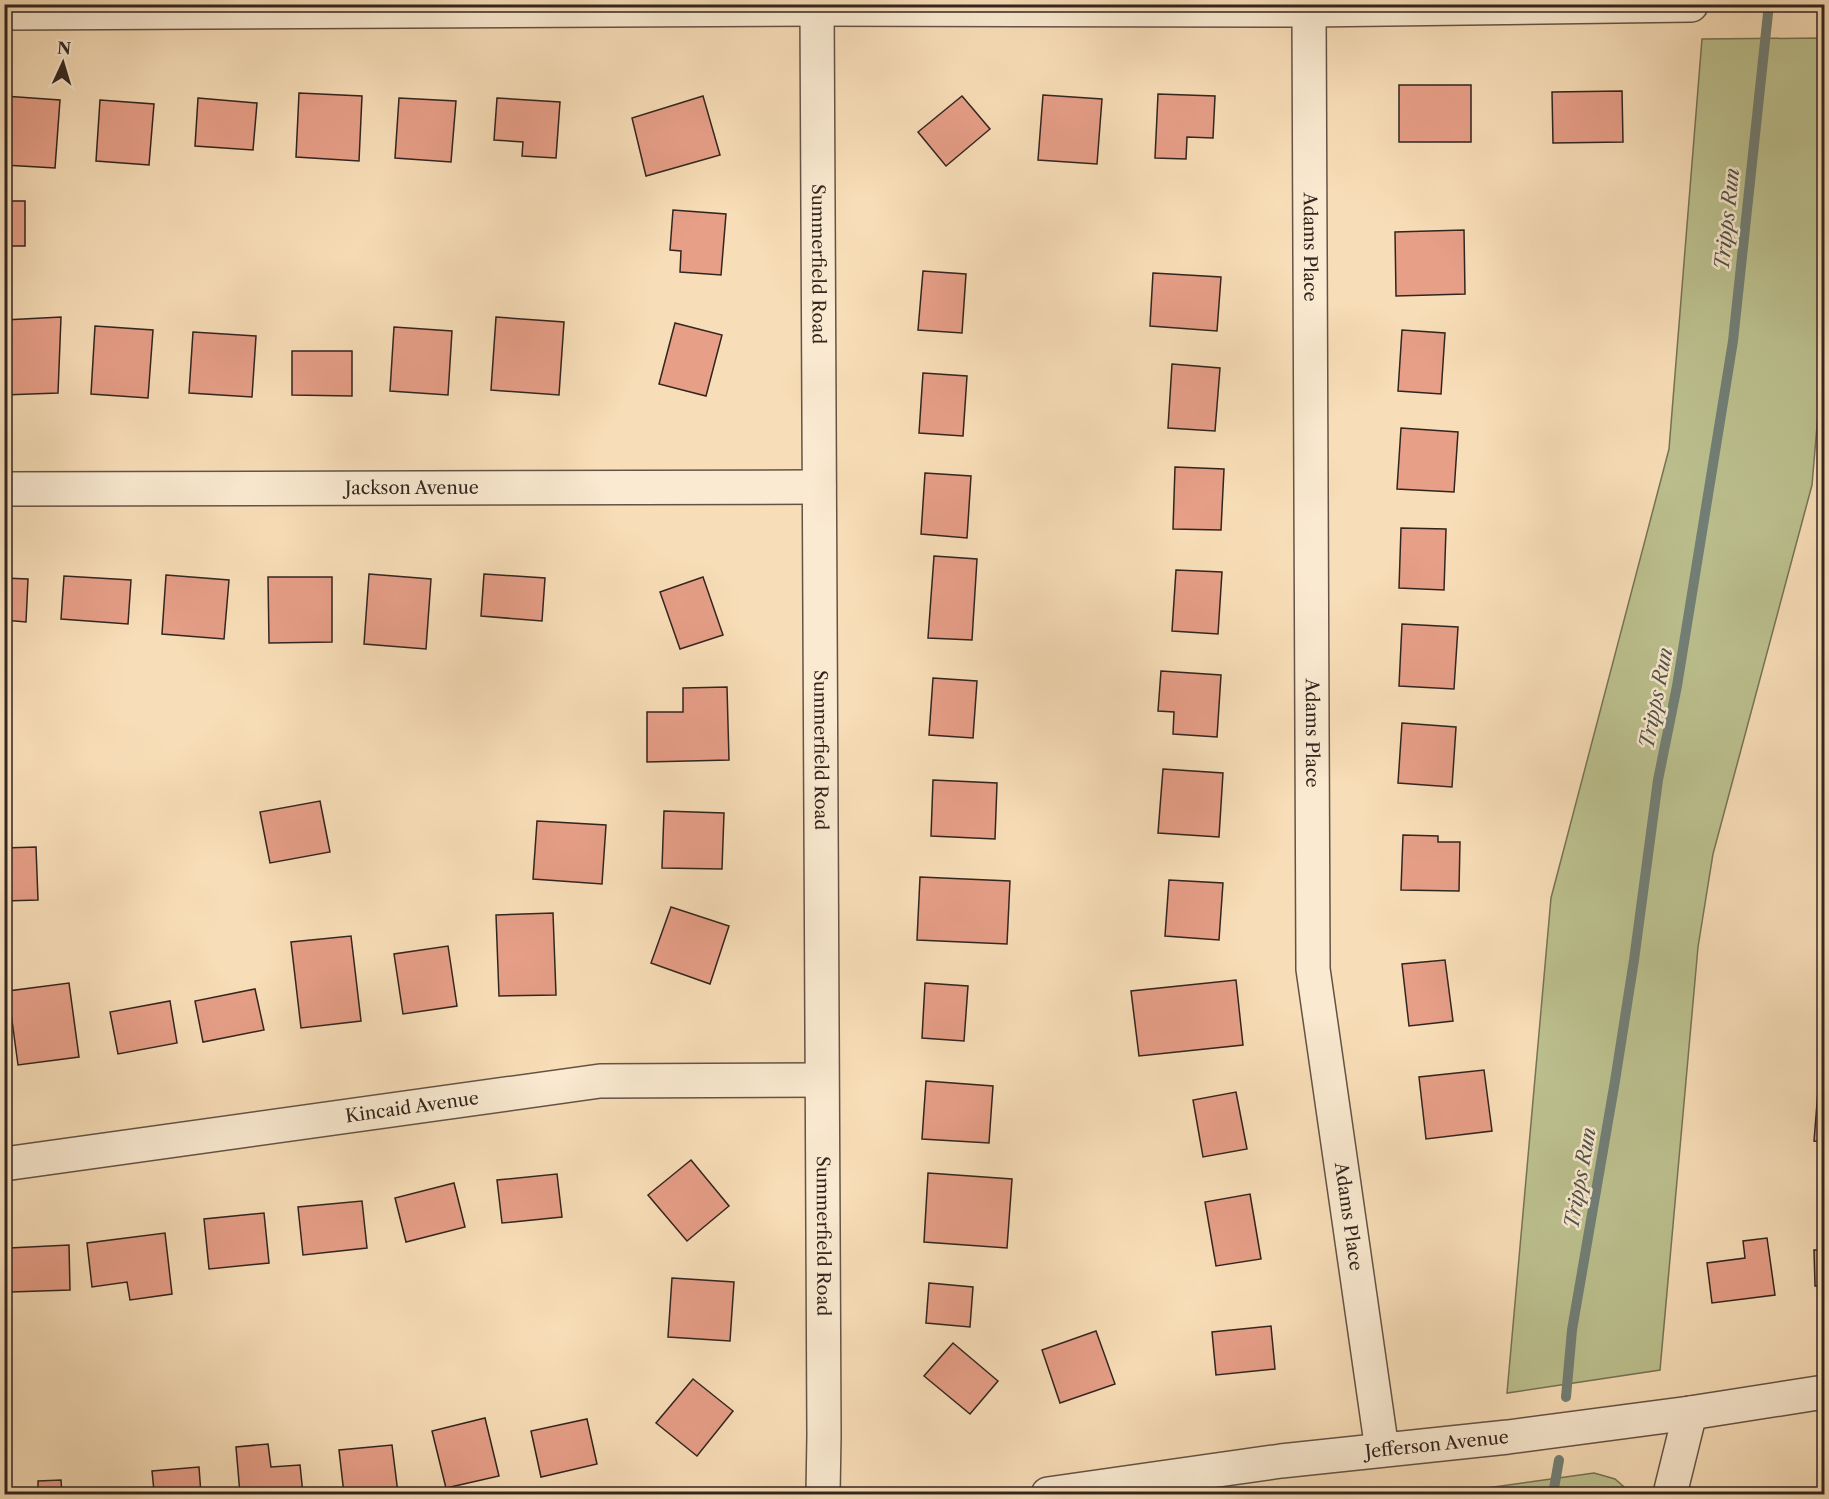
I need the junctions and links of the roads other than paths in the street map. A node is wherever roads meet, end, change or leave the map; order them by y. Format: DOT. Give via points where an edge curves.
graph roads {
  1 [pos="1691,5"];
  2 [pos="817,7"];
  3 [pos="1309,10"];
  4 [pos="4,13"];
  5 [pos="819,487"];
  6 [pos="4,489"];
  7 [pos="821,1080"];
  8 [pos="4,1164"];
  9 [pos="1824,1392"];
  10 [pos="1690,1413"];
  11 [pos="1382,1450"];
  12 [pos="823,1494"];
  13 [pos="1048,1494"];
  14 [pos="1670,1494"];
  1 -- 3 [label="street"];
  2 -- 3 [label="street"];
  2 -- 4 [label="street"];
  2 -- 5 [label="street, Summerfield Road"];
  3 -- 11 [label="street, Adams Place" via="1313,969"];
  5 -- 6 [label="street, Jackson Avenue"];
  5 -- 7 [label="street, Summerfield Road"];
  7 -- 8 [label="street, Kincaid Avenue" via="600,1082"];
  7 -- 12 [label="street, Summerfield Road"];
  9 -- 10 [label="street, Jefferson Avenue"];
  10 -- 11 [label="street, Jefferson Avenue"];
  10 -- 14 [label="street"];
  11 -- 13 [label="street, Jefferson Avenue"];
}
